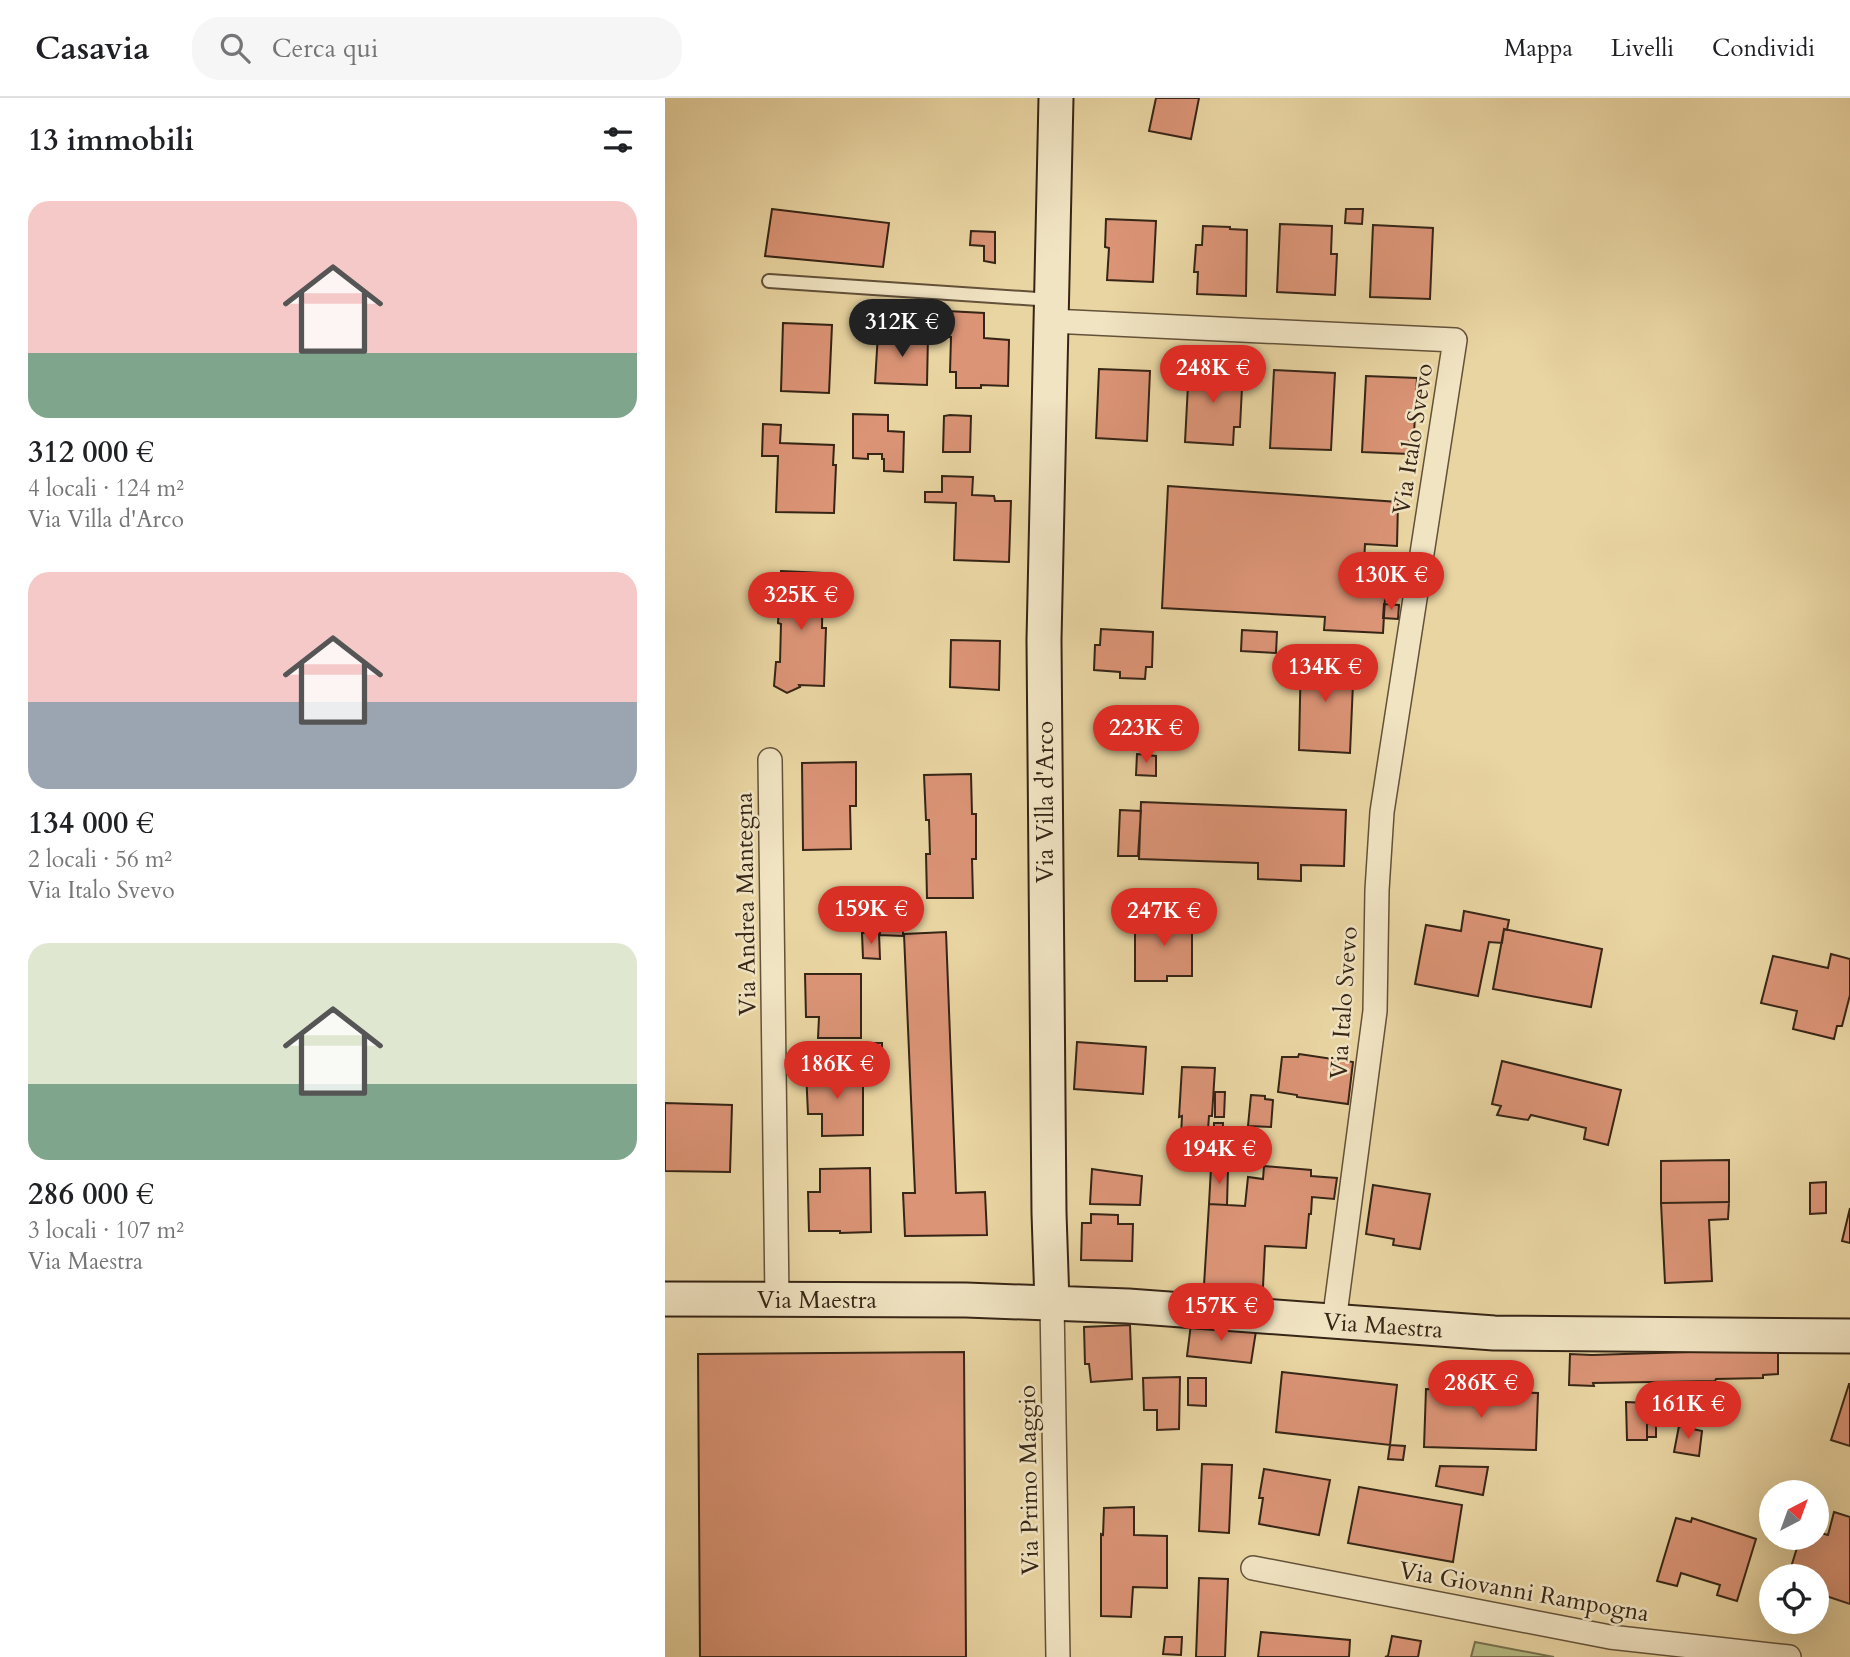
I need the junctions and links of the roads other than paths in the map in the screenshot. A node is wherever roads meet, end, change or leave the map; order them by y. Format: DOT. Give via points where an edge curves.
graph roads {
  1 [pos="1056,98"];
  2 [pos="769,281"];
  3 [pos="1052,311"];
  4 [pos="770,760"];
  5 [pos="665,1299"];
  6 [pos="778,1300"];
  7 [pos="1052,1303"];
  8 [pos="1334,1322"];
  9 [pos="1850,1336"];
  10 [pos="1252,1568"];
  11 [pos="1058,1657"];
  12 [pos="1789,1657"];
  1 -- 3 [label="main road, Via Villa d'Arco"];
  2 -- 3 [label="lane"];
  3 -- 7 [label="main road, Via Villa d'Arco" via="1044,654"];
  3 -- 8 [label="street, Via Italo Svevo" via="1455,340 1382,812 1375,1011"];
  4 -- 6 [label="street, Via Andrea Mantegna"];
  5 -- 6 [label="main road, Via Maestra"];
  6 -- 7 [label="main road, Via Maestra"];
  7 -- 8 [label="main road, Via Maestra"];
  7 -- 11 [label="street, Via Primo Maggio"];
  8 -- 9 [label="main road, Via Maestra" via="1494,1334"];
  10 -- 12 [label="street, Via Giovanni Rampogna" via="1610,1637"];
}
